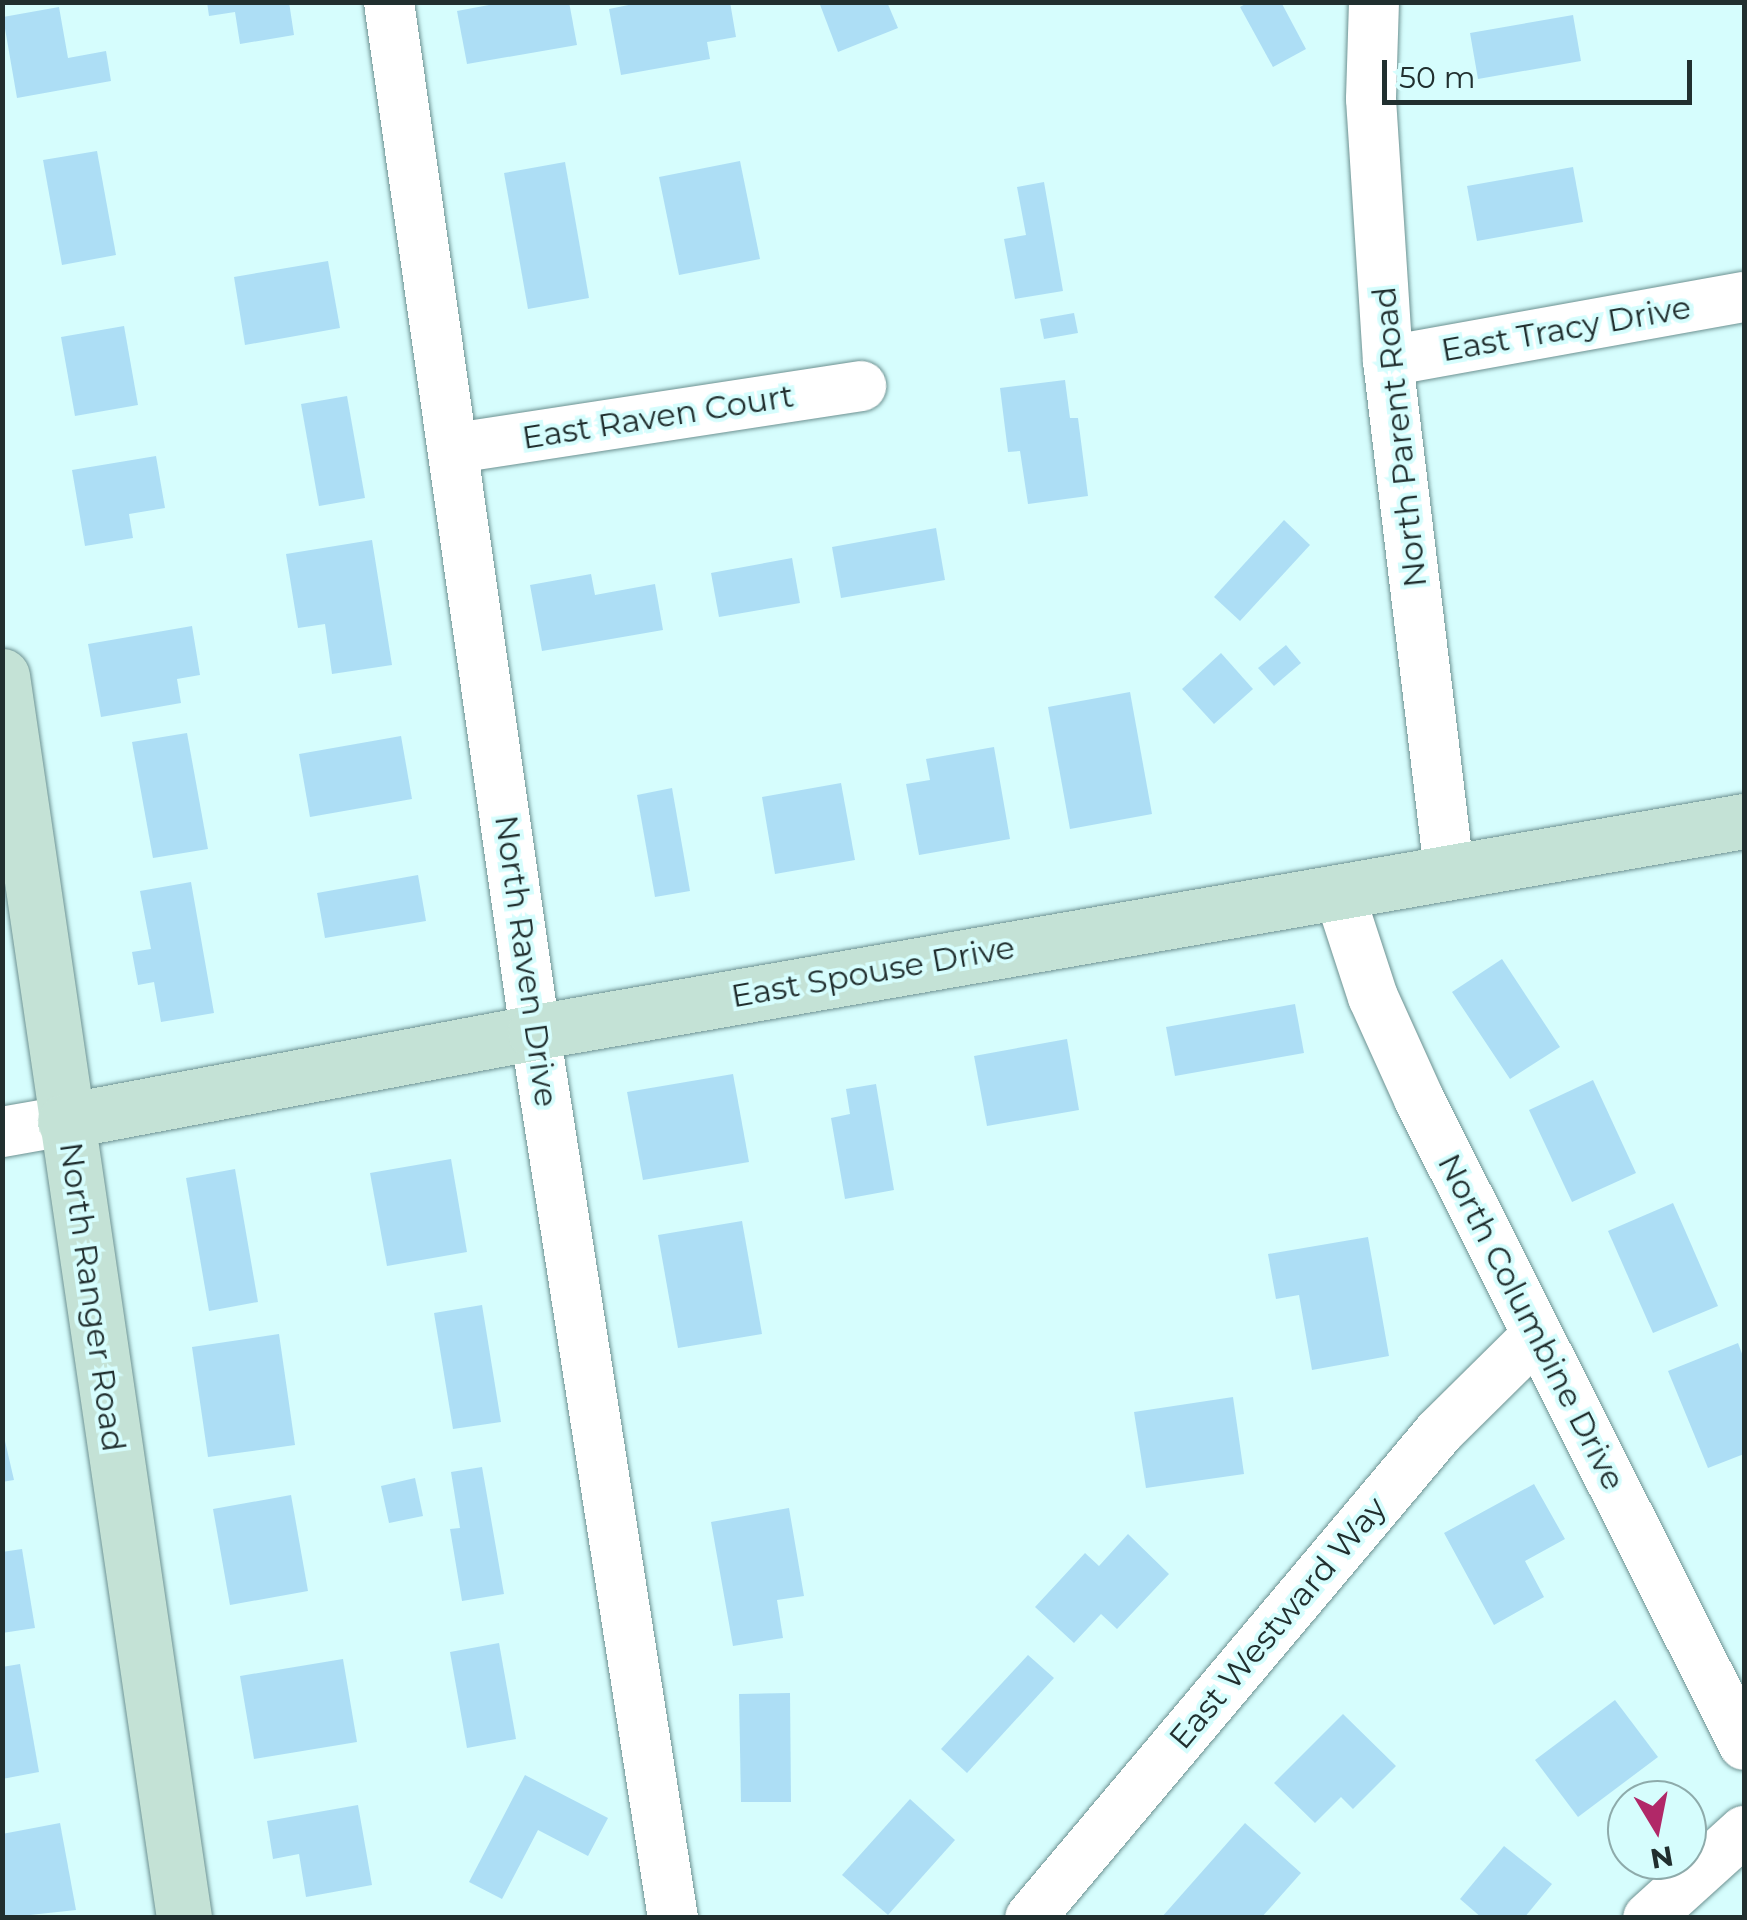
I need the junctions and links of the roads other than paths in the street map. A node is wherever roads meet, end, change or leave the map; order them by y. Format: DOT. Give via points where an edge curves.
graph roads {
  1 [pos="390,2"];
  2 [pos="1374,2"];
  3 [pos="1744,297"];
  4 [pos="1388,361"];
  5 [pos="861,386"];
  6 [pos="456,448"];
  7 [pos="2,676"];
  8 [pos="1744,821"];
  9 [pos="1449,870"];
  10 [pos="1338,890"];
  11 [pos="535,1032"];
  12 [pos="66,1121"];
  13 [pos="2,1132"];
  14 [pos="1536,1336"];
  15 [pos="1744,1745"];
  16 [pos="1744,1830"];
  17 [pos="184,1918"];
  18 [pos="673,1918"];
  19 [pos="1030,1918"];
  20 [pos="1648,1918"];
  1 -- 6 [label="street, North Raven Drive"];
  2 -- 4 [label="street, North Parent Road" via="1371,99"];
  3 -- 4 [label="street, East Tracy Drive"];
  4 -- 9 [label="street, North Parent Road"];
  5 -- 6 [label="street, East Raven Court"];
  6 -- 11 [label="street, North Raven Drive"];
  7 -- 12 [label="street, North Ranger Road"];
  8 -- 9 [label="street, East Spouse Drive"];
  9 -- 10 [label="street, East Spouse Drive"];
  10 -- 11 [label="street, East Spouse Drive"];
  10 -- 14 [label="street, North Columbine Drive" via="1380,1014"];
  11 -- 12 [label="street, East Spouse Drive"];
  11 -- 18 [label="street, North Raven Drive"];
  12 -- 13 [label="street, East Spouse Drive"];
  12 -- 17 [label="street, North Ranger Road"];
  14 -- 15 [label="street, North Columbine Drive"];
  14 -- 19 [label="street, East Westward Way" via="1439,1432"];
  16 -- 20 [label="street"];
}
